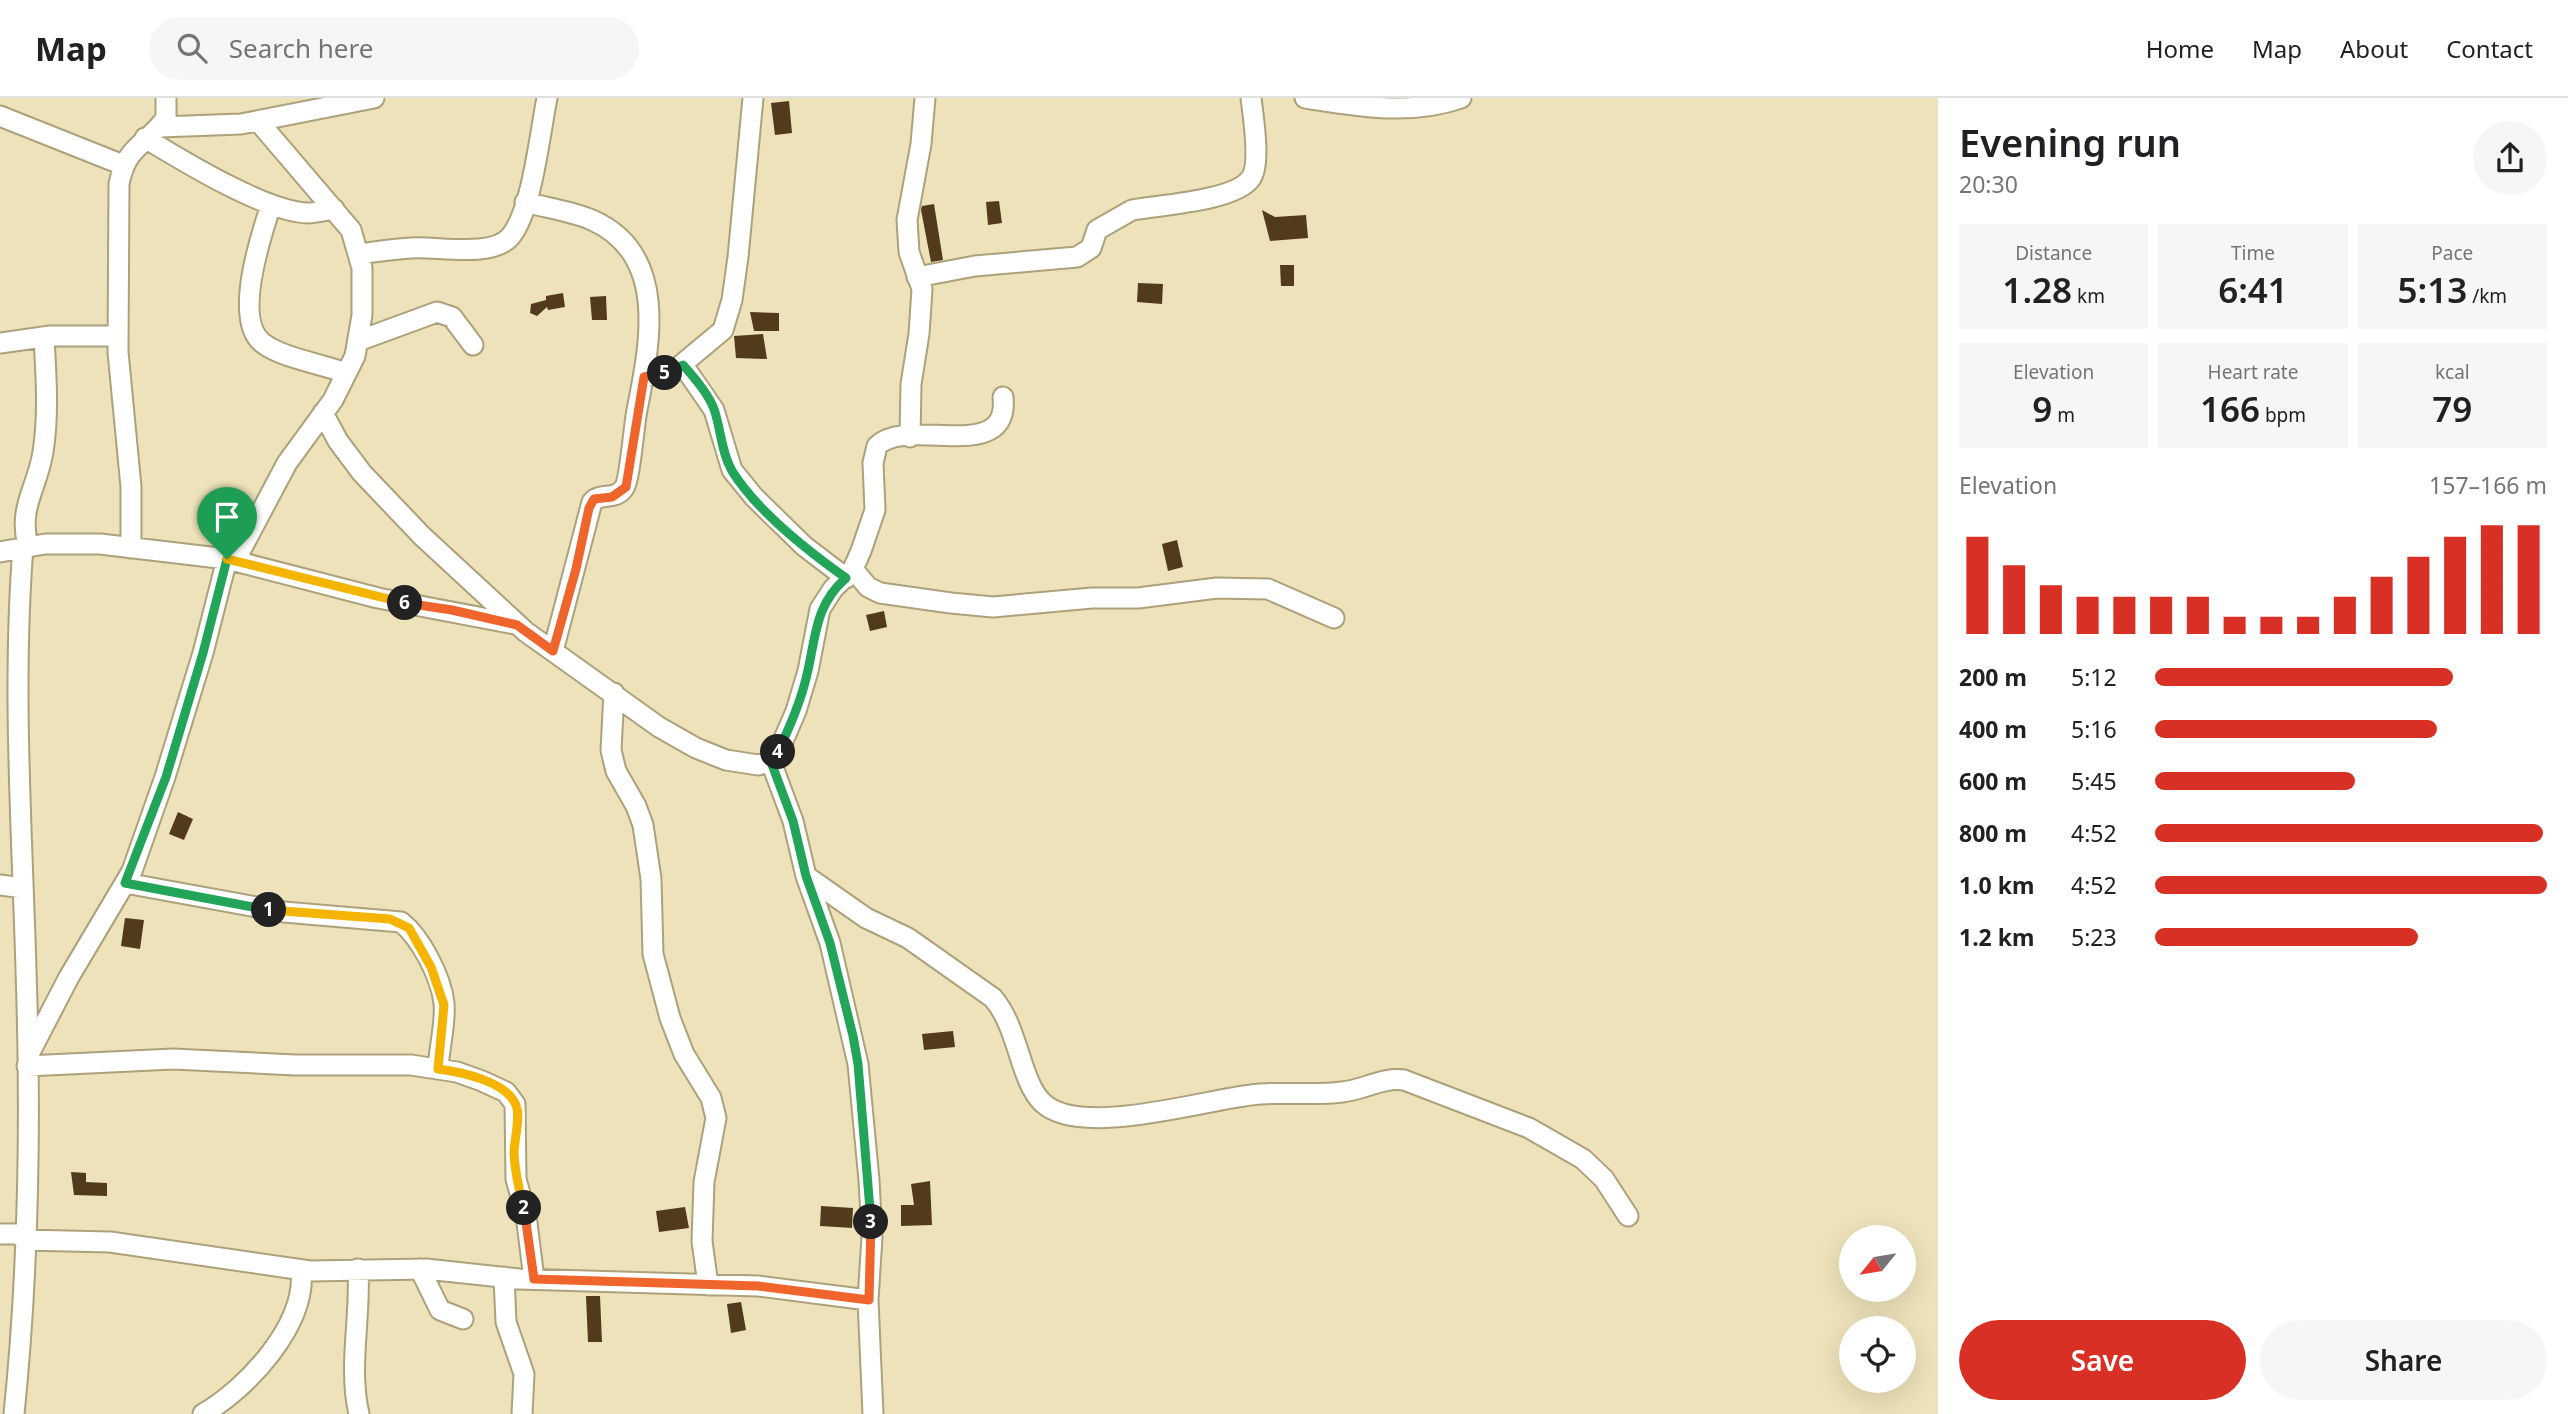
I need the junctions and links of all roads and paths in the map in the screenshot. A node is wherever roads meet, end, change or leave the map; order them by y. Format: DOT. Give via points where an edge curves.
graph roads {
  1 [pos="166,98"];
  2 [pos="374,98"];
  3 [pos="547,98"];
  4 [pos="753,98"];
  5 [pos="925,98"];
  6 [pos="1251,98"];
  7 [pos="1305,98"];
  8 [pos="1461,98"];
  9 [pos="0,116"];
  10 [pos="258,121"];
  11 [pos="152,133"];
  12 [pos="123,165"];
  13 [pos="525,202"];
  14 [pos="271,205"];
  15 [pos="334,209"];
  16 [pos="358,254"];
  17 [pos="918,277"];
  18 [pos="118,336"];
  19 [pos="44,337"];
  20 [pos="358,341"];
  21 [pos="0,343"];
  22 [pos="473,345"];
  23 [pos="683,365"];
  24 [pos="346,373"];
  25 [pos="644,377"];
  26 [pos="1003,397"];
  27 [pos="323,413"];
  28 [pos="910,437"];
  29 [pos="26,546"];
  30 [pos="131,548"];
  31 [pos="0,552"];
  32 [pos="231,560"];
  33 [pos="850,574"];
  34 [pos="1334,618"];
  35 [pos="517,625"];
  36 [pos="553,651"];
  37 [pos="0,670"];
  38 [pos="18,692"];
  39 [pos="614,693"];
  40 [pos="771,762"];
  41 [pos="806,876"];
  42 [pos="125,883"];
  43 [pos="0,885"];
  44 [pos="23,888"];
  45 [pos="27,1062"];
  46 [pos="438,1069"];
  47 [pos="1628,1216"];
  48 [pos="0,1234"];
  49 [pos="24,1237"];
  50 [pos="358,1269"];
  51 [pos="420,1269"];
  52 [pos="301,1270"];
  53 [pos="504,1277"];
  54 [pos="534,1279"];
  55 [pos="708,1285"];
  56 [pos="869,1300"];
  57 [pos="463,1319"];
  58 [pos="14,1414"];
  59 [pos="203,1414"];
  60 [pos="359,1414"];
  61 [pos="522,1414"];
  62 [pos="873,1414"];
  1 -- 11 [label="street" via="166,118"];
  2 -- 10 [label="street"];
  3 -- 13 [label="street"];
  4 -- 23 [label="street" via="732,300 723,330"];
  5 -- 17 [label="street" via="907,220 909,252"];
  6 -- 17 [label="street" via="1255,151 1253,175 1244,184 1224,194 1119,215 1097,230 1091,248 1077,257 975,266"];
  7 -- 8 [label="street" via="1389,108 1439,105"];
  9 -- 12 [label="street"];
  10 -- 11 [label="street"];
  10 -- 15 [label="street"];
  11 -- 12 [label="street" via="130,152"];
  11 -- 14 [label="street" via="196,169"];
  12 -- 18 [label="street" via="117,226"];
  13 -- 16 [label="street" via="509,238 494,246"];
  13 -- 25 [label="street" via="591,220 629,247 644,275 650,312"];
  14 -- 15 [label="street" via="308,213"];
  14 -- 24 [label="street" via="259,240 249,300 255,335 264,345"];
  15 -- 16 [label="street" via="351,230"];
  16 -- 20 [label="street" via="362,268"];
  17 -- 28 [label="street" via="921,307"];
  18 -- 19 [label="street"];
  18 -- 30 [label="street" via="131,487"];
  19 -- 21 [label="street"];
  19 -- 29 [label="street" via="44,436 23,519"];
  20 -- 22 [label="street" via="438,313 452,317"];
  20 -- 24 [label="street"];
  23 -- 25 [label="street"];
  23 -- 33 [label="street" via="714,410 732,471 804,546"];
  24 -- 27 [label="street"];
  25 -- 36 [label="street" via="628,481 612,497 597,497 592,502"];
  26 -- 28 [label="street" via="1000,420 984,433"];
  27 -- 32 [label="street" via="286,463"];
  27 -- 35 [label="street" via="362,473"];
  28 -- 33 [label="street" via="889,438 876,450 875,510"];
  29 -- 30 [label="street"];
  29 -- 31 [label="street"];
  29 -- 38 [label="street" via="16,630"];
  30 -- 32 [label="street"];
  32 -- 35 [label="street" via="378,598"];
  32 -- 42 [label="street" via="166,777"];
  33 -- 34 [label="street" via="880,593 993,607 1217,588 1268,589"];
  33 -- 40 [label="street" via="820,609 796,711"];
  35 -- 36 [label="street"];
  36 -- 39 [label="street"];
  37 -- 38 [label="street"];
  38 -- 44 [label="street"];
  39 -- 40 [label="street" via="696,748 726,760 758,765"];
  39 -- 55 [label="street" via="611,750 616,771 643,825 651,879 653,954 670,1018 684,1054 711,1098 716,1118 704,1182 702,1241"];
  40 -- 41 [label="street" via="793,821"];
  41 -- 47 [label="street" via="866,918 908,938 993,998 1019,1045 1030,1082 1041,1102 1055,1111 1141,1115 1253,1094 1342,1092 1404,1080 1529,1128 1583,1159 1604,1179"];
  41 -- 56 [label="street" via="830,943 858,1064 872,1237"];
  42 -- 45 [label="street" via="69,977"];
  42 -- 46 [label="street" via="284,912 401,922 431,967 444,1005"];
  43 -- 44 [label="street"];
  44 -- 45 [label="street"];
  45 -- 46 [label="street" via="173,1059"];
  45 -- 49 [label="street"];
  46 -- 54 [label="street" via="482,1081 506,1092 516,1104 516,1179"];
  48 -- 49 [label="street"];
  49 -- 52 [label="street" via="110,1242"];
  49 -- 58 [label="street"];
  50 -- 51 [label="street"];
  50 -- 52 [label="street"];
  50 -- 60 [label="street" via="354,1395"];
  51 -- 53 [label="street"];
  51 -- 57 [label="street" via="440,1310"];
  52 -- 59 [label="street" via="297,1309 260,1366"];
  53 -- 54 [label="street"];
  53 -- 61 [label="street" via="506,1322 524,1374"];
  54 -- 55 [label="street"];
  55 -- 56 [label="street" via="758,1286"];
  56 -- 62 [label="street"];
}
